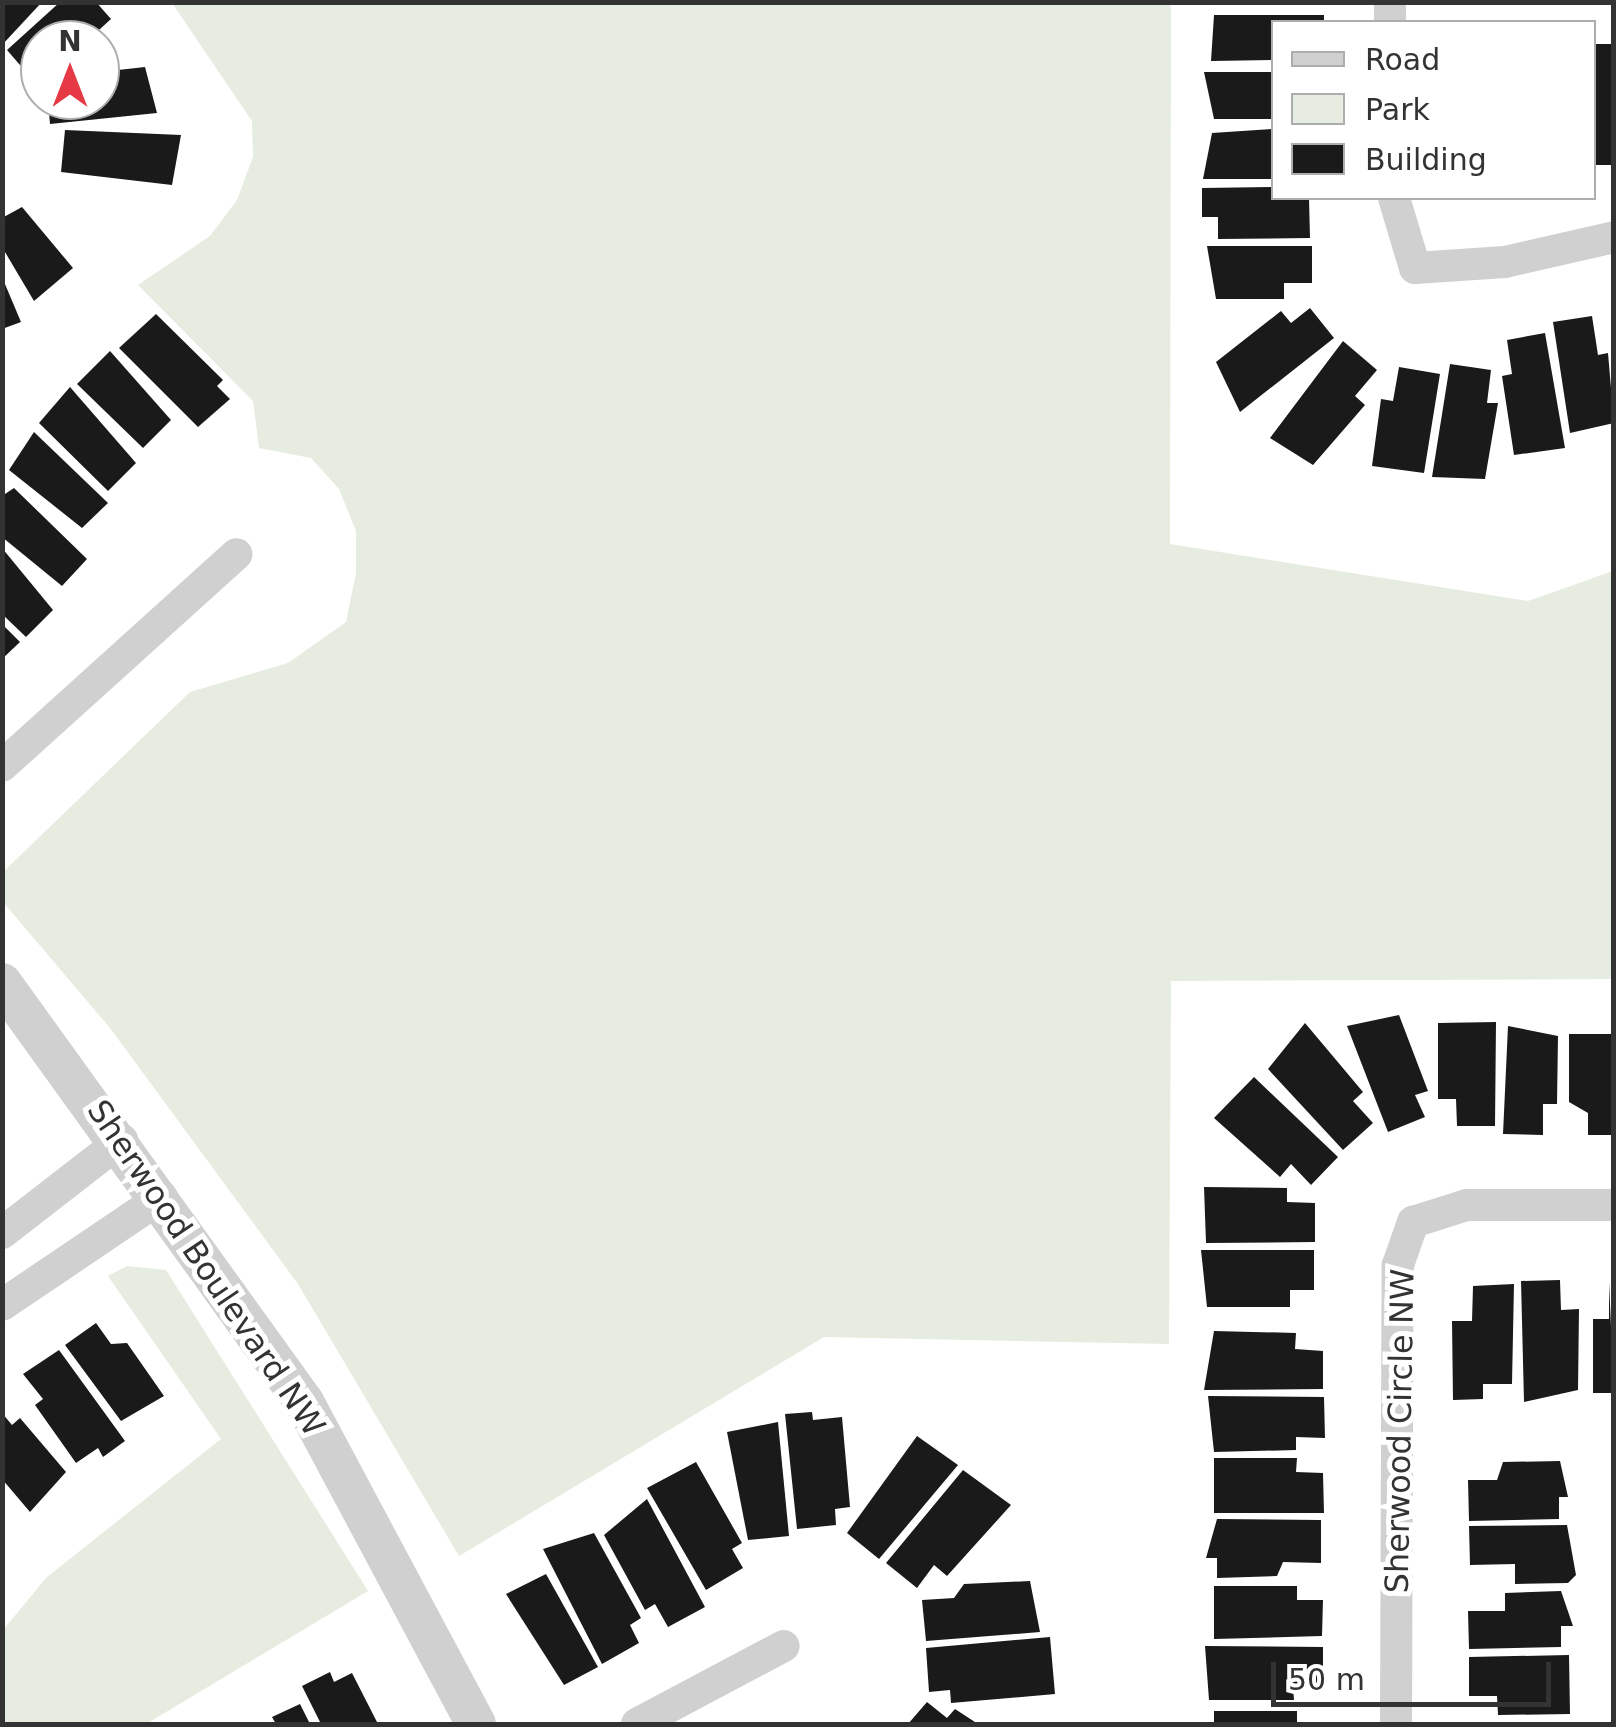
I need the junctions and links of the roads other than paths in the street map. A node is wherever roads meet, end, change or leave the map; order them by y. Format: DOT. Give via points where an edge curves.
graph roads {
  1 [pos="1395,200"];
  2 [pos="1614,237"];
  3 [pos="237,554"];
  4 [pos="2,766"];
  5 [pos="2,982"];
  6 [pos="122,1140"];
  7 [pos="162,1197"];
  8 [pos="1614,1205"];
  9 [pos="2,1233"];
  10 [pos="2,1305"];
  11 [pos="784,1646"];
  12 [pos="476,1724"];
  13 [pos="637,1724"];
  14 [pos="1396,1724"];
  1 -- 2 [label="street" via="1415,268 1505,262"];
  3 -- 4 [label="street"];
  5 -- 6 [label="street, Sherwood Boulevard NW"];
  6 -- 7 [label="street, Sherwood Boulevard NW"];
  6 -- 9 [label="street"];
  7 -- 10 [label="street"];
  7 -- 12 [label="street, Sherwood Boulevard NW" via="304,1402"];
  8 -- 14 [label="street, Sherwood Circle NW" via="1467,1205 1413,1222 1398,1265"];
  11 -- 13 [label="street"];
}
